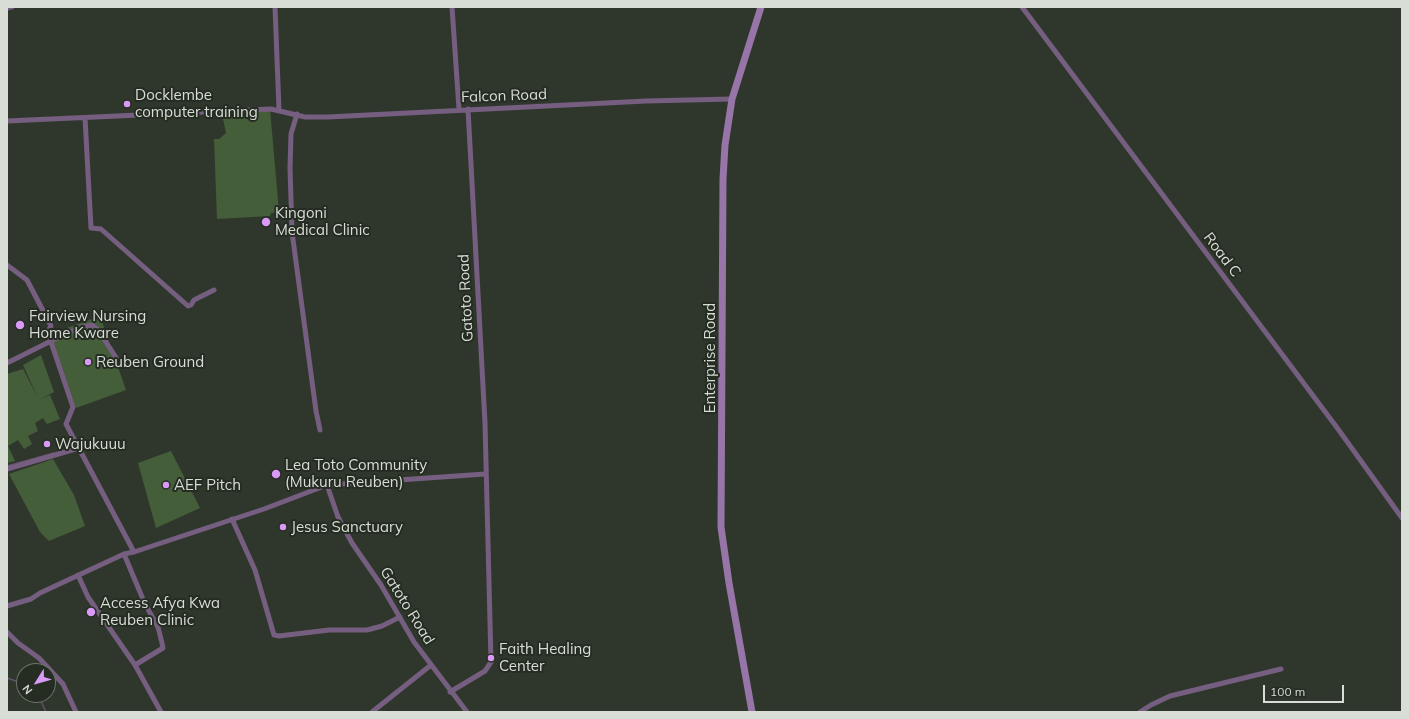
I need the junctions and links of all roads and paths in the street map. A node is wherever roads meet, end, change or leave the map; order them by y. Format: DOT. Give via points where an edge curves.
graph roads {
  1 [pos="12,7"];
  2 [pos="275,7"];
  3 [pos="452,7"];
  4 [pos="761,7"];
  5 [pos="1022,7"];
  6 [pos="7,8"];
  7 [pos="732,99"];
  8 [pos="459,109"];
  9 [pos="468,109"];
  10 [pos="280,110"];
  11 [pos="297,114"];
  12 [pos="85,118"];
  13 [pos="7,121"];
  14 [pos="7,265"];
  15 [pos="214,290"];
  16 [pos="50,342"];
  17 [pos="117,359"];
  18 [pos="7,363"];
  19 [pos="320,430"];
  20 [pos="79,448"];
  21 [pos="7,468"];
  22 [pos="486,474"];
  23 [pos="327,485"];
  24 [pos="1402,518"];
  25 [pos="232,519"];
  26 [pos="134,552"];
  27 [pos="124,554"];
  28 [pos="78,575"];
  29 [pos="7,606"];
  30 [pos="400,617"];
  31 [pos="7,632"];
  32 [pos="134,665"];
  33 [pos="431,665"];
  34 [pos="1281,668"];
  35 [pos="450,692"];
  36 [pos="76,712"];
  37 [pos="161,712"];
  38 [pos="372,712"];
  39 [pos="467,712"];
  40 [pos="752,712"];
  41 [pos="1140,712"];
  1 -- 6 [label="street"];
  2 -- 10 [label="street"];
  3 -- 8 [label="street"];
  4 -- 7 [label="main road, Enterprise Road"];
  5 -- 24 [label="street, Road C"];
  7 -- 9 [label="street, Falcon Road"];
  7 -- 40 [label="main road, Enterprise Road" via="723,179 722,527 730,589"];
  8 -- 9 [label="street, Falcon Road"];
  8 -- 11 [label="street, Falcon Road" via="328,117 305,117"];
  9 -- 22 [label="street, Gatoto Road"];
  10 -- 11 [label="street, Falcon Road"];
  10 -- 12 [label="street, Falcon Road"];
  11 -- 19 [label="street" via="291,134 292,232"];
  12 -- 13 [label="street, Falcon Road"];
  12 -- 15 [label="street" via="91,228 101,229 188,306"];
  14 -- 16 [label="street" via="27,280 36,295 51,326 48,331"];
  16 -- 17 [label="street" via="92,325"];
  16 -- 18 [label="street"];
  16 -- 20 [label="street" via="73,407 66,424"];
  20 -- 21 [label="street"];
  20 -- 26 [label="street"];
  22 -- 23 [label="street"];
  22 -- 35 [label="street, Gatoto Road" via="491,662 485,671"];
  23 -- 25 [label="street"];
  23 -- 30 [label="street, Gatoto Road" via="338,517 349,537"];
  25 -- 26 [label="street"];
  25 -- 30 [label="street" via="255,570 274,635 329,630 367,630"];
  26 -- 27 [label="street"];
  27 -- 28 [label="street"];
  27 -- 32 [label="street" via="145,604 158,627 163,648"];
  28 -- 29 [label="street" via="31,599"];
  28 -- 32 [label="street" via="88,597"];
  30 -- 33 [label="street, Gatoto Road"];
  31 -- 36 [label="street" via="39,658 63,684"];
  32 -- 37 [label="street"];
  33 -- 35 [label="street, Gatoto Road"];
  33 -- 38 [label="street"];
  34 -- 41 [label="street" via="1170,696"];
  35 -- 39 [label="street, Gatoto Road"];
}
